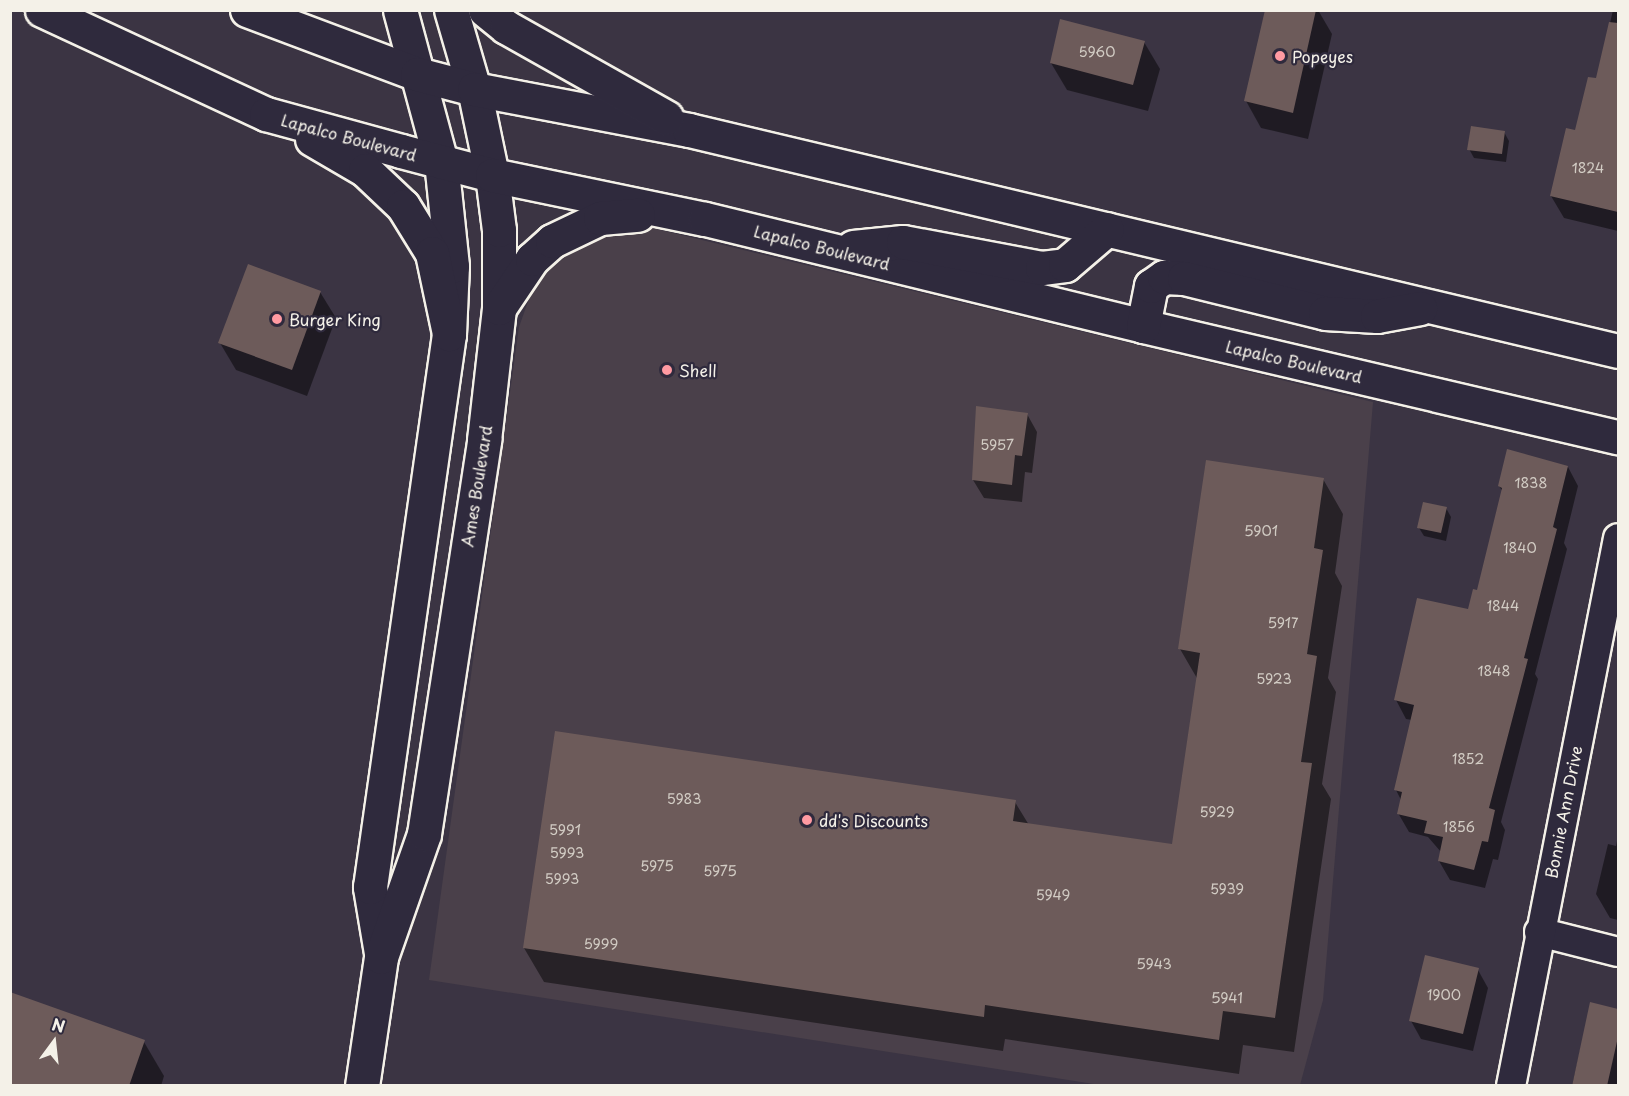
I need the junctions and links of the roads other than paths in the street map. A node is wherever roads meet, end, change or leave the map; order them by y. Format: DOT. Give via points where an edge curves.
graph roads {
  1 [pos="42,10"];
  2 [pos="400,10"];
  3 [pos="451,10"];
  4 [pos="485,10"];
  5 [pos="260,13"];
  6 [pos="417,74"];
  7 [pos="474,89"];
  8 [pos="266,114"];
  9 [pos="689,130"];
  10 [pos="441,162"];
  11 [pos="492,175"];
  12 [pos="705,219"];
  13 [pos="1107,229"];
  14 [pos="830,249"];
  15 [pos="1430,306"];
  16 [pos="499,308"];
  17 [pos="1143,326"];
  18 [pos="448,334"];
  19 [pos="1618,351"];
  20 [pos="1618,437"];
  21 [pos="1618,538"];
  22 [pos="1539,932"];
  23 [pos="1618,952"];
  24 [pos="381,957"];
  25 [pos="362,1086"];
  26 [pos="1511,1086"];
  1 -- 8 [label="main road, Lapalco Boulevard"];
  2 -- 6 [label="main road, Ames Boulevard"];
  3 -- 7 [label="main road, Ames Boulevard"];
  4 -- 9 [label="main road" via="506,27"];
  5 -- 6 [label="main road"];
  6 -- 7 [label="main road"];
  6 -- 10 [label="main road, Ames Boulevard"];
  7 -- 9 [label="main road"];
  7 -- 11 [label="main road, Ames Boulevard"];
  8 -- 10 [label="main road, Lapalco Boulevard"];
  8 -- 18 [label="main road" via="365,170 403,206 432,253"];
  9 -- 13 [label="main road"];
  10 -- 11 [label="main road, Lapalco Boulevard"];
  10 -- 18 [label="main road, Ames Boulevard" via="452,266"];
  11 -- 12 [label="main road, Lapalco Boulevard"];
  11 -- 16 [label="main road, Ames Boulevard" via="499,230"];
  12 -- 14 [label="main road, Lapalco Boulevard"];
  12 -- 16 [label="main road" via="626,214 600,218 569,230 532,259"];
  13 -- 14 [label="main road" via="1065,265 1042,268 903,242"];
  13 -- 15 [label="main road"];
  14 -- 17 [label="main road, Lapalco Boulevard"];
  15 -- 17 [label="main road" via="1377,316 1325,312 1184,278 1164,278 1151,286"];
  15 -- 19 [label="main road"];
  16 -- 24 [label="main road, Ames Boulevard" via="487,420 423,834"];
  17 -- 20 [label="main road, Lapalco Boulevard"];
  18 -- 24 [label="main road, Ames Boulevard" via="370,887"];
  21 -- 22 [label="street, Bonnie Ann Drive"];
  22 -- 23 [label="street"];
  22 -- 26 [label="street, Bonnie Ann Drive"];
  24 -- 25 [label="main road, Ames Boulevard"];
}
